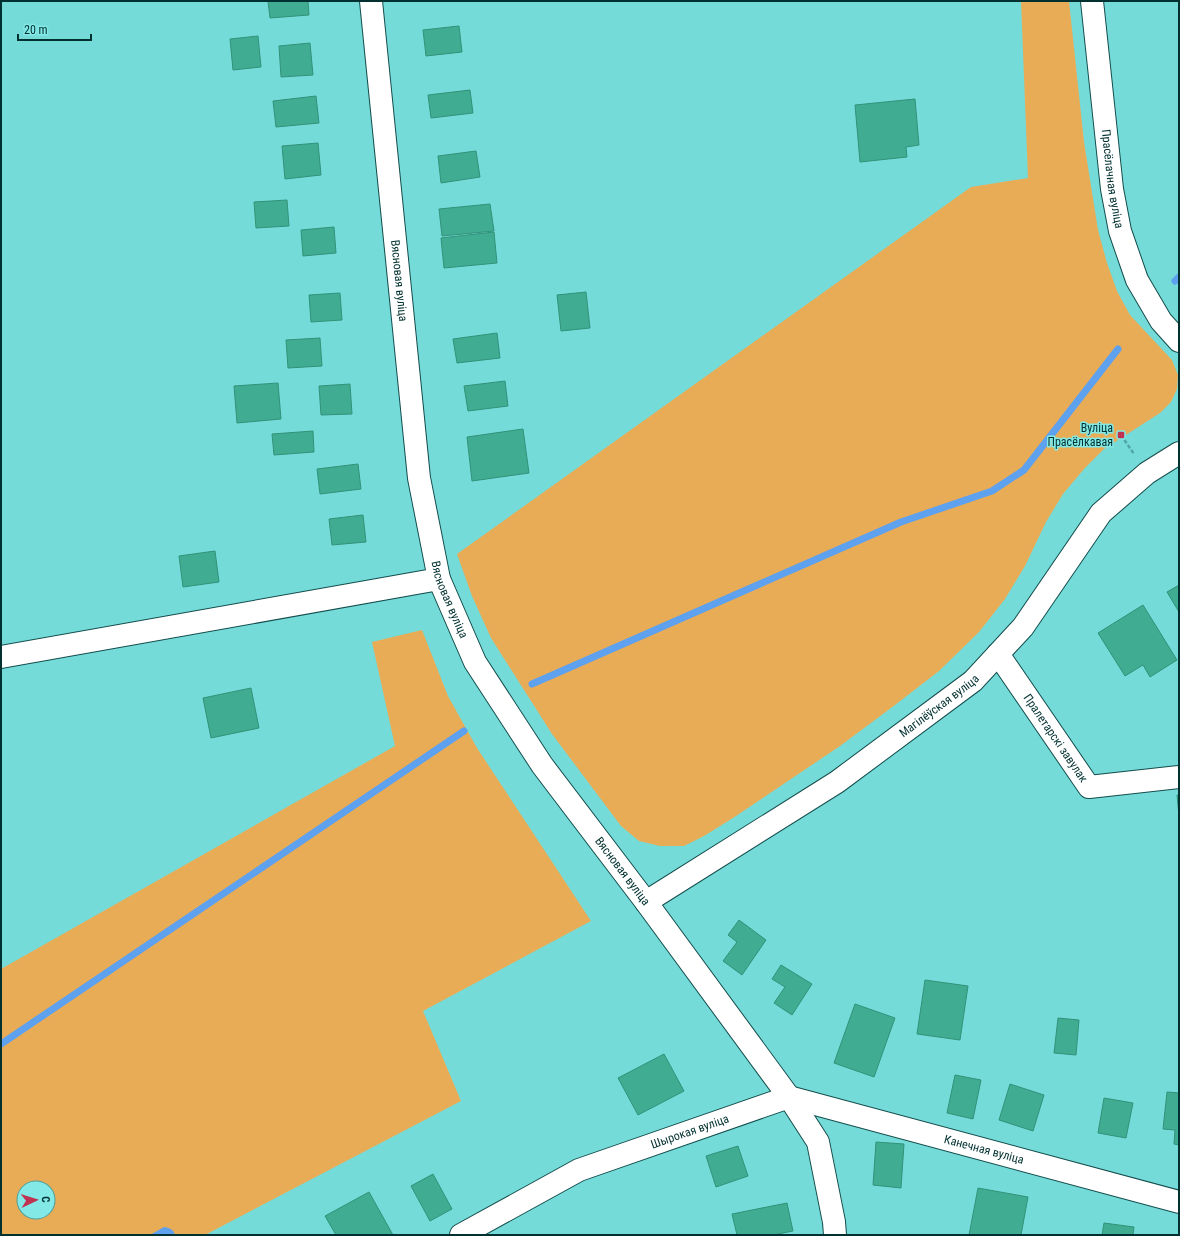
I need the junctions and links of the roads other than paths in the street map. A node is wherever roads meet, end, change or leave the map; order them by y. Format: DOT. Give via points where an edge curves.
graph roads {
  1 [pos="371,1"];
  2 [pos="1092,1"];
  3 [pos="1179,341"];
  4 [pos="1179,453"];
  5 [pos="439,579"];
  6 [pos="998,654"];
  7 [pos="1,657"];
  8 [pos="1179,777"];
  9 [pos="646,902"];
  10 [pos="789,1097"];
  11 [pos="1179,1202"];
  12 [pos="461,1235"];
  13 [pos="835,1235"];
  1 -- 5 [label="street, Вясновая вуліца" via="419,478"];
  2 -- 3 [label="street, Прасёлачная вуліца" via="1112,189 1120,231 1137,280 1161,321"];
  4 -- 6 [label="street, Магілёўская вуліца" via="1147,473 1100,513 1023,626"];
  5 -- 7 [label="street"];
  5 -- 9 [label="street, Вясновая вуліца" via="476,662 542,765"];
  6 -- 8 [label="street, Пралетарскі завулак" via="1089,787"];
  6 -- 9 [label="street, Магілёўская вуліца" via="973,681 837,782"];
  9 -- 10 [label="street, Вясновая вуліца"];
  10 -- 11 [label="street, Канечная вуліца"];
  10 -- 12 [label="street, Шырокая вуліца" via="579,1170"];
  10 -- 13 [label="street" via="818,1142"];
}
